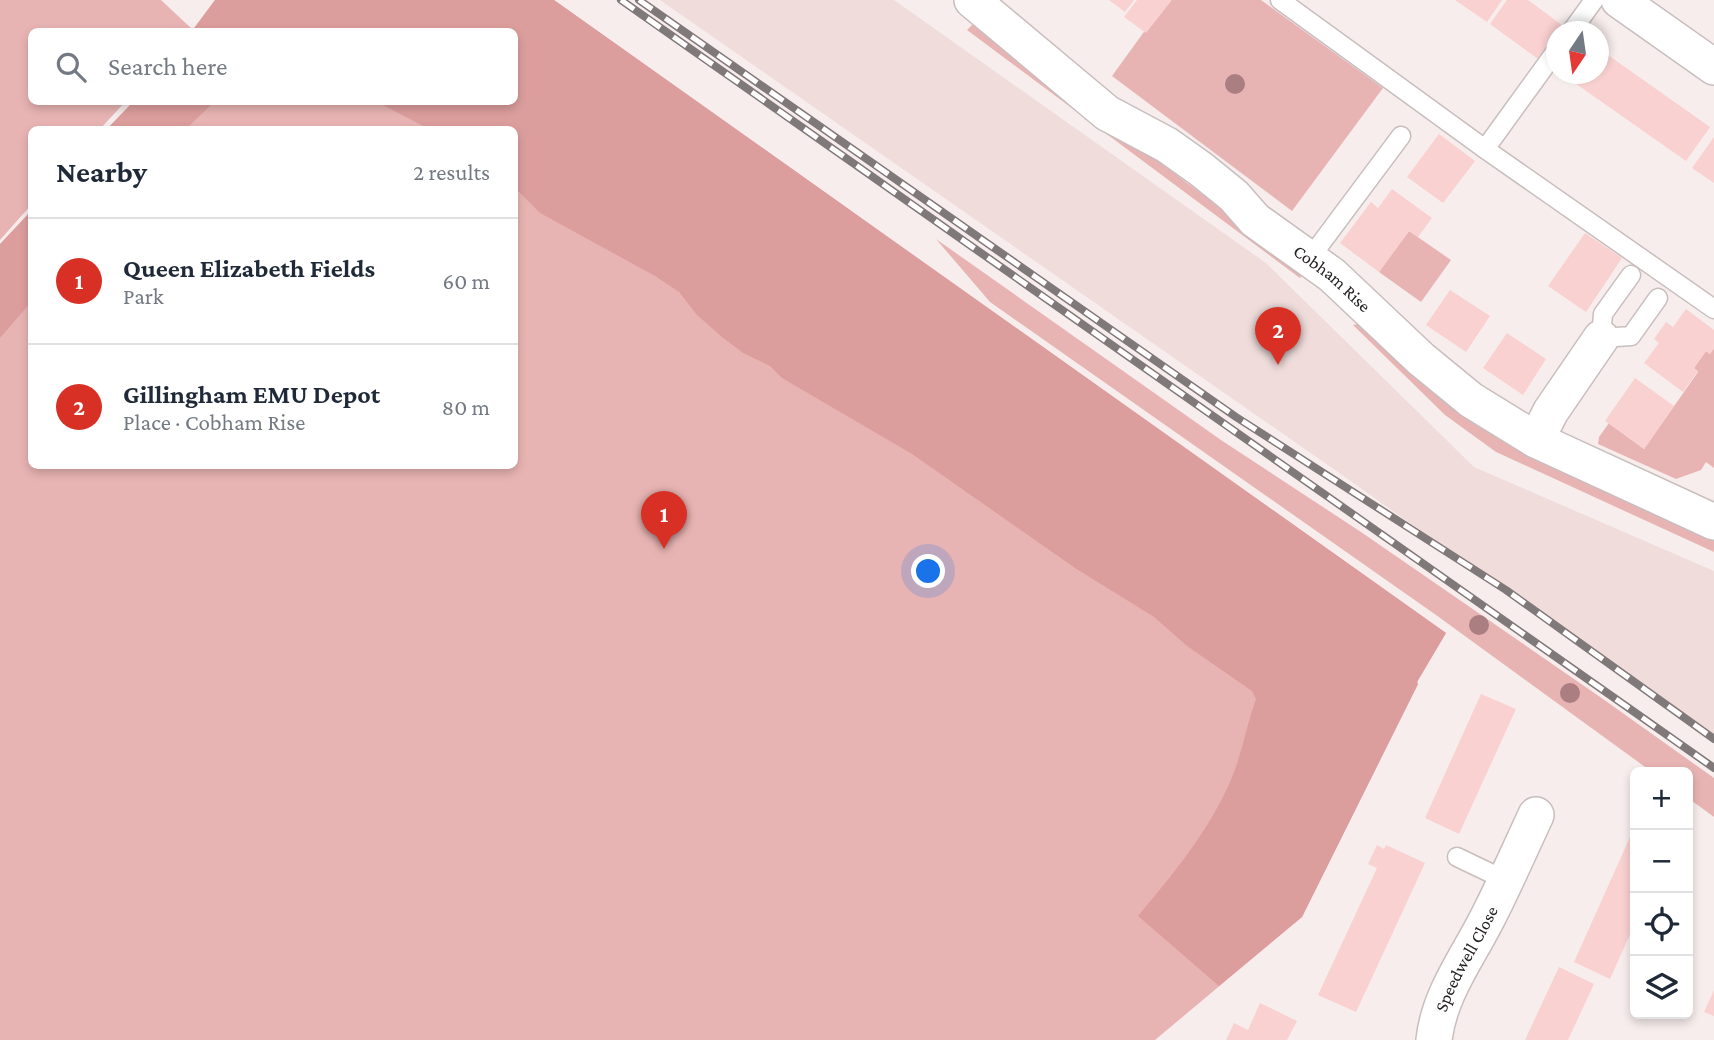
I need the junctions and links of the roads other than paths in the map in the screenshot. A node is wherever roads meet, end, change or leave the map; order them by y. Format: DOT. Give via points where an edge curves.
graph roads {
  1 [pos="972,0"];
  2 [pos="1280,0"];
  3 [pos="1594,0"];
  4 [pos="1641,6"];
  5 [pos="1579,21"];
  6 [pos="1546,65"];
  7 [pos="1714,67"];
  8 [pos="1401,136"];
  9 [pos="1486,149"];
  10 [pos="1310,258"];
  11 [pos="1631,275"];
  12 [pos="1658,298"];
  13 [pos="1714,309"];
  14 [pos="1601,338"];
  15 [pos="1536,440"];
  16 [pos="1714,522"];
  17 [pos="1536,815"];
  18 [pos="1457,857"];
  19 [pos="1505,880"];
  20 [pos="1434,1040"];
  1 -- 10 [label="street, Cobham Rise" via="1084,96 1176,151 1232,195 1255,220"];
  2 -- 9 [label="lane"];
  3 -- 5 [label="lane"];
  4 -- 7 [label="street"];
  6 -- 9 [label="lane"];
  8 -- 10 [label="lane"];
  9 -- 13 [label="lane"];
  10 -- 15 [label="street, Cobham Rise" via="1436,373"];
  11 -- 14 [label="lane" via="1603,314"];
  12 -- 14 [label="lane" via="1631,335"];
  14 -- 15 [label="street"];
  15 -- 16 [label="street, Cobham Rise"];
  17 -- 19 [label="street, Speedwell Close"];
  18 -- 19 [label="lane"];
  19 -- 20 [label="street, Speedwell Close" via="1443,1003"];
}
